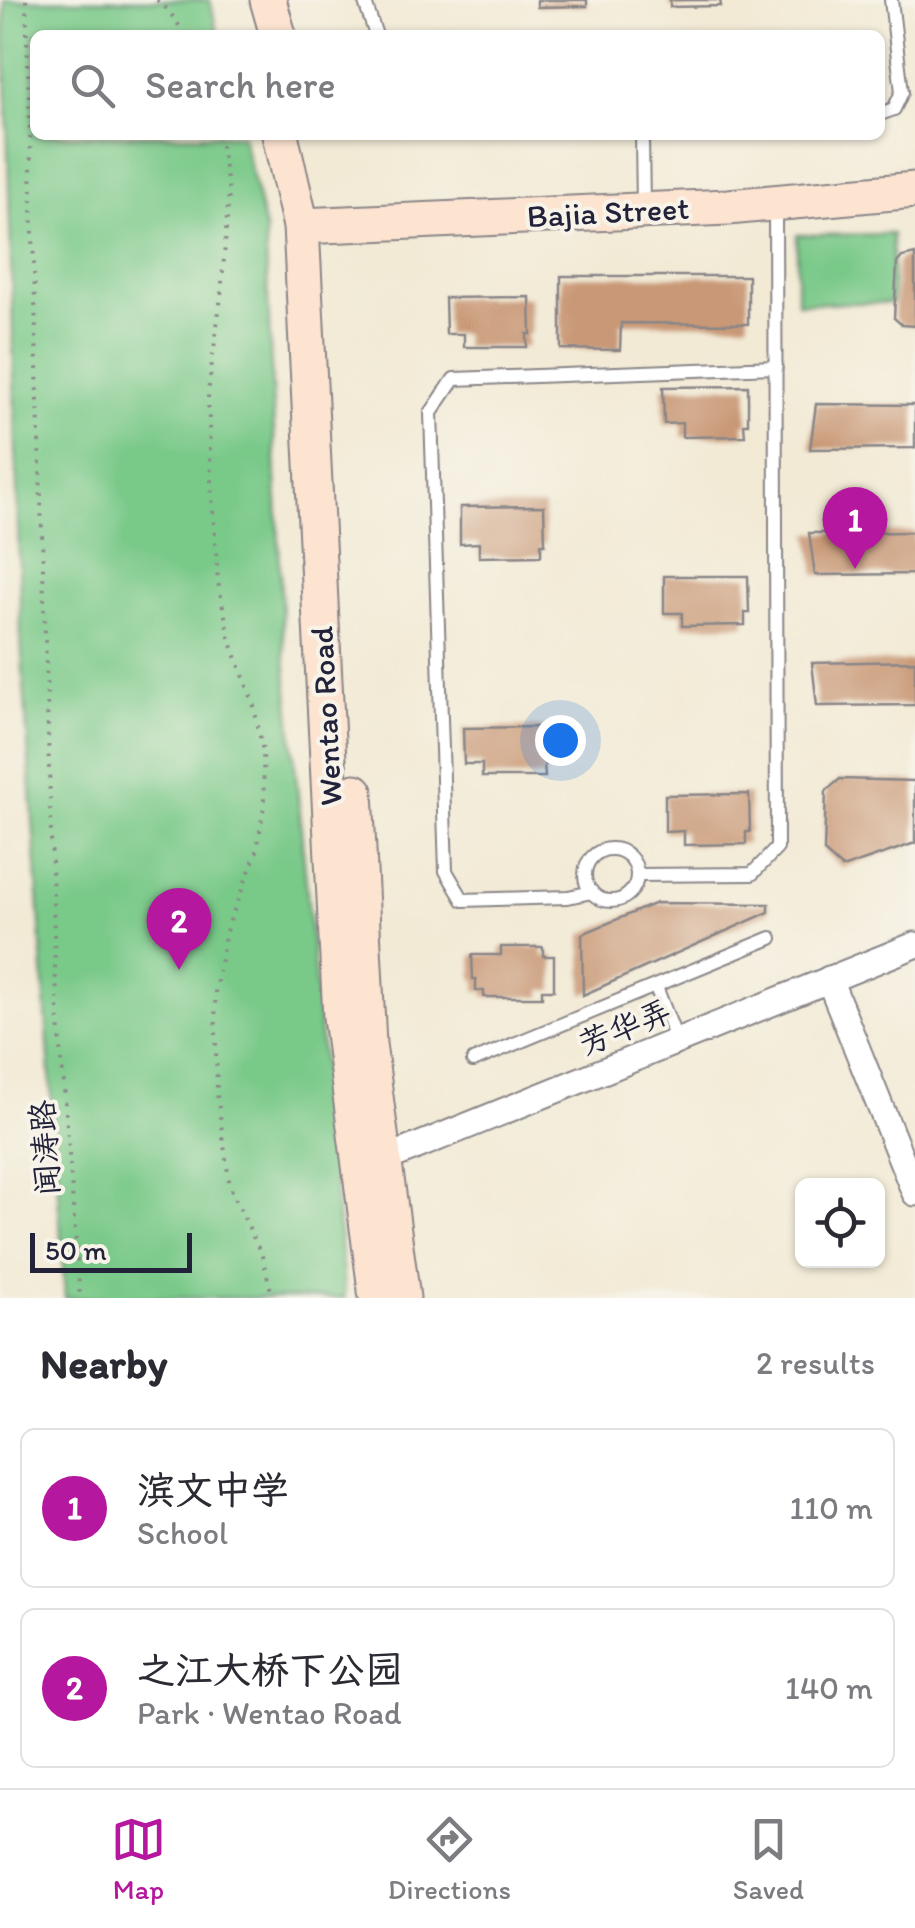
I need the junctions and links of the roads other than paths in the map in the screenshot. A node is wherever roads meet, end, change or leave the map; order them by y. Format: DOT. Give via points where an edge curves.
graph roads {
  1 [pos="248,0"];
  2 [pos="268,0"];
  3 [pos="364,0"];
  4 [pos="890,0"];
  5 [pos="257,30"];
  6 [pos="277,30"];
  7 [pos="374,30"];
  8 [pos="885,112"];
  9 [pos="282,140"];
  10 [pos="304,140"];
  11 [pos="642,140"];
  12 [pos="915,190"];
  13 [pos="775,202"];
  14 [pos="643,210"];
  15 [pos="310,225"];
  16 [pos="776,367"];
  17 [pos="637,875"];
  18 [pos="592,892"];
  19 [pos="771,938"];
  20 [pos="915,944"];
  21 [pos="829,979"];
  22 [pos="656,987"];
  23 [pos="677,1041"];
  24 [pos="473,1060"];
  25 [pos="371,1164"];
  26 [pos="915,1193"];
  27 [pos="377,1298"];
  28 [pos="402,1298"];
  1 -- 5 [label="main road"];
  2 -- 6 [label="main road"];
  3 -- 7 [label="lane"];
  4 -- 8 [label="lane" via="902,92"];
  9 -- 15 [label="main road, Wentao Road"];
  10 -- 15 [label="main road, Wentao Road"];
  11 -- 14 [label="lane"];
  12 -- 13 [label="main road, Bajia Street"];
  13 -- 14 [label="main road, Bajia Street"];
  13 -- 16 [label="lane"];
  14 -- 15 [label="main road, Bajia Street"];
  15 -- 25 [label="main road, Wentao Road" via="341,1017"];
  16 -- 17 [label="lane" via="777,848 752,874"];
  16 -- 18 [label="lane" via="454,379 431,413 446,871 463,900"];
  17 -- 18 [label="lane" via="631,892 616,901"];
  17 -- 18 [label="lane" via="631,858 616,850 598,853 587,866"];
  19 -- 22 [label="lane"];
  20 -- 21 [label="street, 芳华弄"];
  21 -- 23 [label="street, 芳华弄"];
  21 -- 26 [label="street"];
  22 -- 23 [label="lane"];
  22 -- 24 [label="lane"];
  23 -- 25 [label="street, 芳华弄"];
  25 -- 27 [label="main road, Wentao Road"];
  25 -- 28 [label="main road, Wentao Road"];
}
